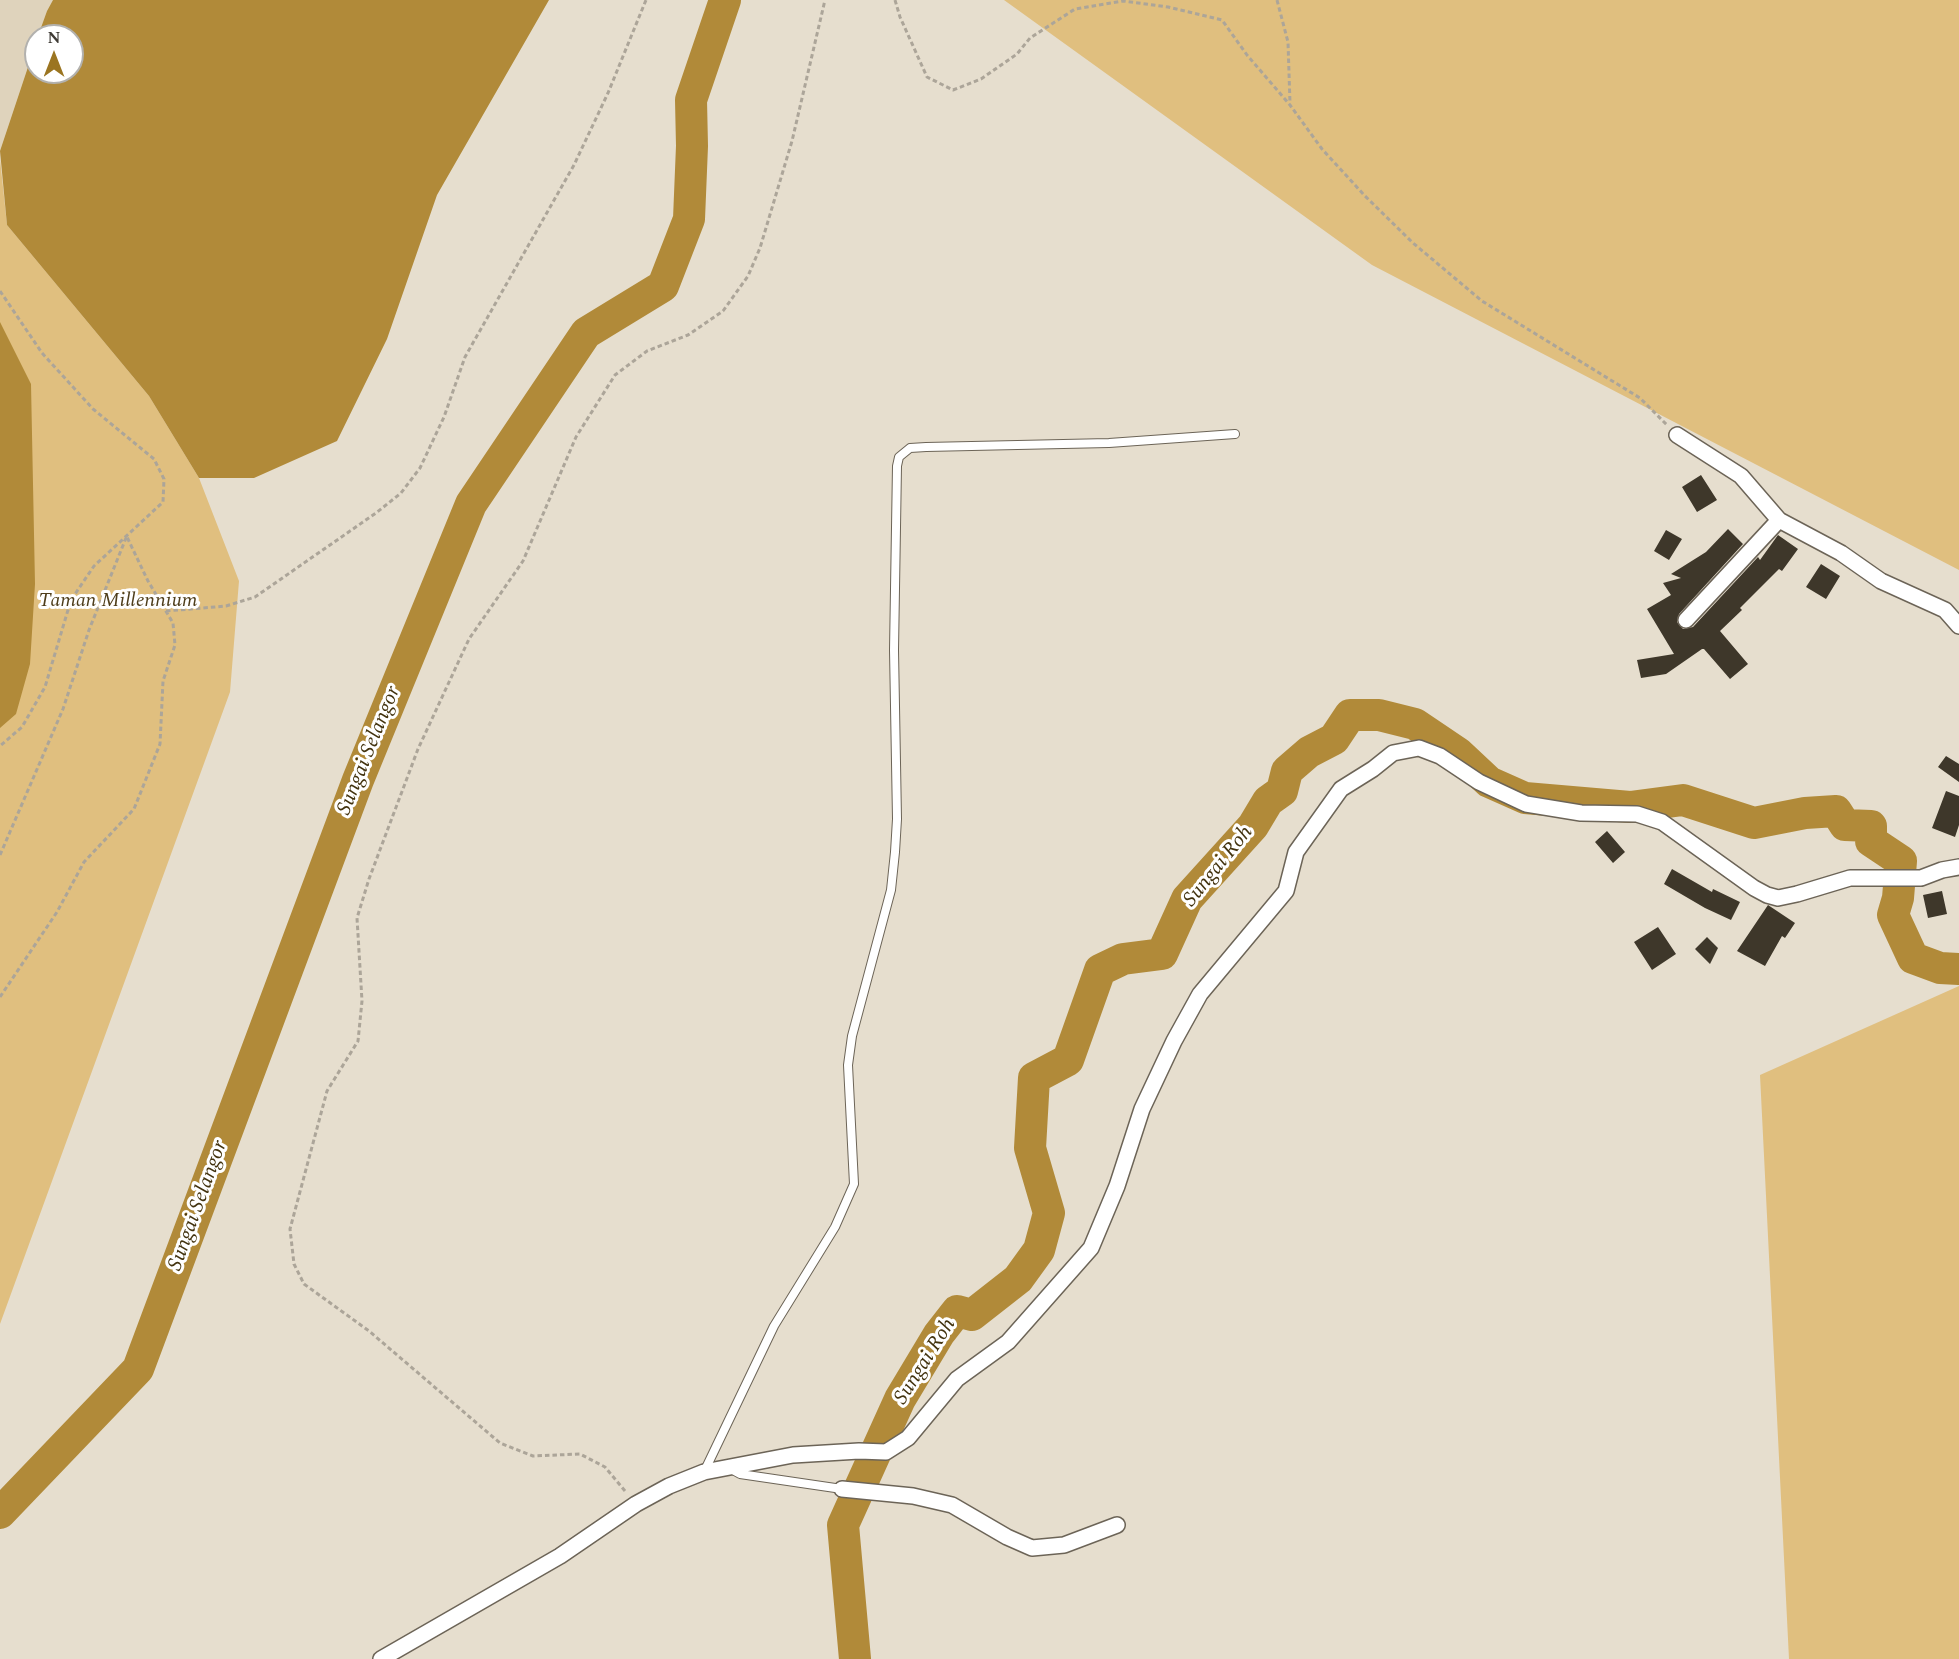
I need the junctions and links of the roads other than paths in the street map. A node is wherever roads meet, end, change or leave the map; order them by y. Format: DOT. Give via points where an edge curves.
graph roads {
  1 [pos="1235,434"];
  2 [pos="1677,435"];
  3 [pos="1779,520"];
  4 [pos="1686,620"];
  5 [pos="1959,626"];
  6 [pos="1959,867"];
  7 [pos="728,1466"];
  8 [pos="704,1472"];
  9 [pos="842,1489"];
  10 [pos="1117,1525"];
  11 [pos="381,1659"];
  1 -- 8 [label="lane" via="1109,443 910,448 899,458 894,650 895,852 891,890 852,1036 848,1065 854,1184 835,1227 774,1326"];
  2 -- 3 [label="street" via="1741,476"];
  3 -- 4 [label="street"];
  3 -- 5 [label="street" via="1881,580 1945,610"];
  6 -- 7 [label="street" via="1921,878 1850,878 1778,898 1754,888 1662,822 1637,814 1581,813 1526,804 1479,782 1440,756 1419,748 1393,753 1341,789 1296,852 1286,891 1200,994 1142,1109 1117,1186 1091,1248 1008,1342 965,1372 908,1438 886,1452 793,1455"];
  7 -- 8 [label="street"];
  7 -- 9 [label="lane" via="740,1474"];
  8 -- 11 [label="street" via="636,1504 560,1556"];
  9 -- 10 [label="street" via="923,1497 952,1505 1032,1548 1064,1545"];
}
